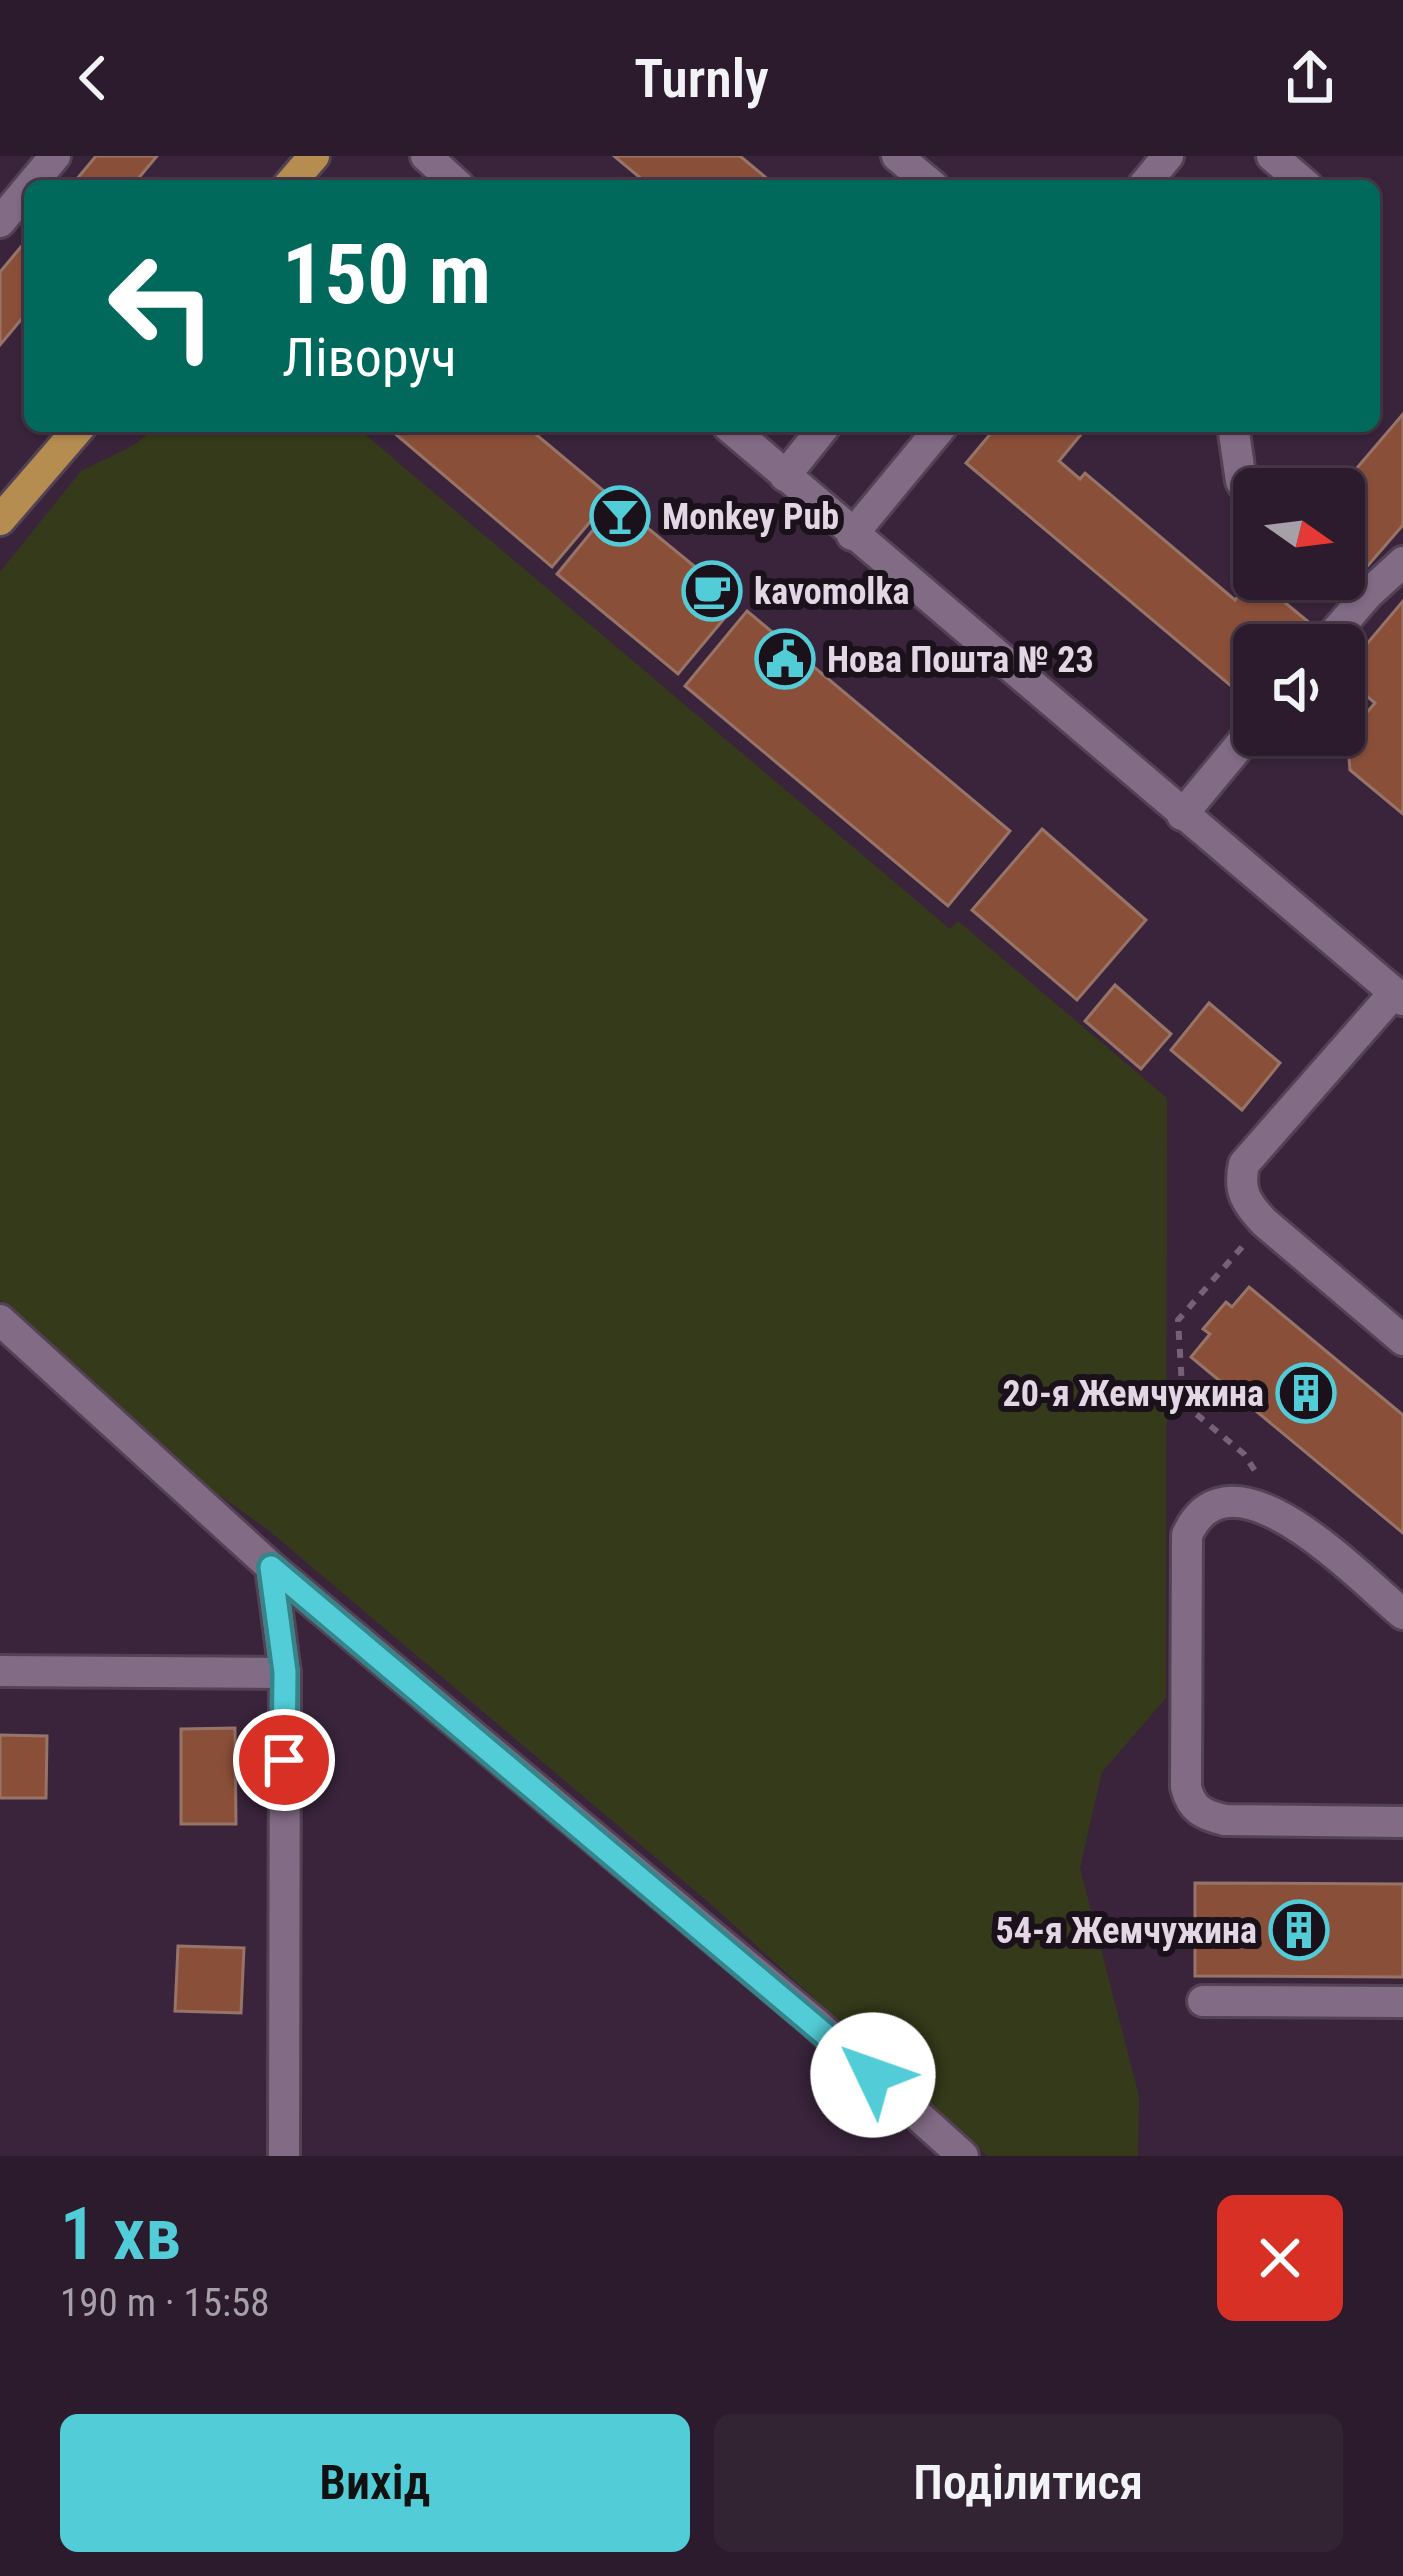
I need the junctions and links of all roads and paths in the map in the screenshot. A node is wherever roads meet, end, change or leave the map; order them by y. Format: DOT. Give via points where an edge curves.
graph roads {
  1 [pos="55,156"];
  2 [pos="314,156"];
  3 [pos="426,156"];
  4 [pos="897,156"];
  5 [pos="1168,156"];
  6 [pos="1272,156"];
  7 [pos="35,180"];
  8 [pos="293,180"];
  9 [pos="452,180"];
  10 [pos="926,180"];
  11 [pos="1148,180"];
  12 [pos="1300,180"];
  13 [pos="24,193"];
  14 [pos="0,222"];
  15 [pos="76,432"];
  16 [pos="735,432"];
  17 [pos="820,432"];
  18 [pos="937,432"];
  19 [pos="1234,432"];
  20 [pos="1239,468"];
  21 [pos="784,476"];
  22 [pos="0,520"];
  23 [pos="852,535"];
  24 [pos="1403,562"];
  25 [pos="1365,581"];
  26 [pos="1233,753"];
  27 [pos="1181,815"];
  28 [pos="1399,996"];
  29 [pos="1264,1222"];
  30 [pos="0,1320"];
  31 [pos="1403,1340"];
  32 [pos="1283,1516"];
  33 [pos="271,1567"];
  34 [pos="1403,1614"];
  35 [pos="0,1671"];
  36 [pos="285,1672"];
  37 [pos="1403,1822"];
  38 [pos="1203,2002"];
  39 [pos="1403,2002"];
  40 [pos="284,2156"];
  41 [pos="963,2156"];
  1 -- 7 [label="street"];
  2 -- 8 [label="main road"];
  3 -- 9 [label="street"];
  4 -- 10 [label="street"];
  5 -- 11 [label="street"];
  6 -- 12 [label="street"];
  13 -- 14 [label="street"];
  15 -- 22 [label="main road"];
  16 -- 21 [label="street"];
  17 -- 21 [label="street"];
  18 -- 23 [label="street"];
  19 -- 20 [label="street"];
  21 -- 23 [label="street"];
  23 -- 27 [label="street"];
  24 -- 25 [label="street"];
  26 -- 27 [label="street"];
  27 -- 28 [label="street"];
  28 -- 29 [label="street" via="1244,1164 1245,1201"];
  29 -- 31 [label="street"];
  29 -- 32 [label="path" via="1178,1320 1179,1341 1184,1403 1244,1454"];
  30 -- 33 [label="street"];
  32 -- 34 [label="street"];
  32 -- 37 [label="street" via="1223,1502 1200,1512 1187,1535 1189,1802 1225,1820"];
  33 -- 36 [label="street"];
  33 -- 41 [label="street"];
  35 -- 36 [label="street"];
  36 -- 40 [label="street"];
  38 -- 39 [label="street"];
}
